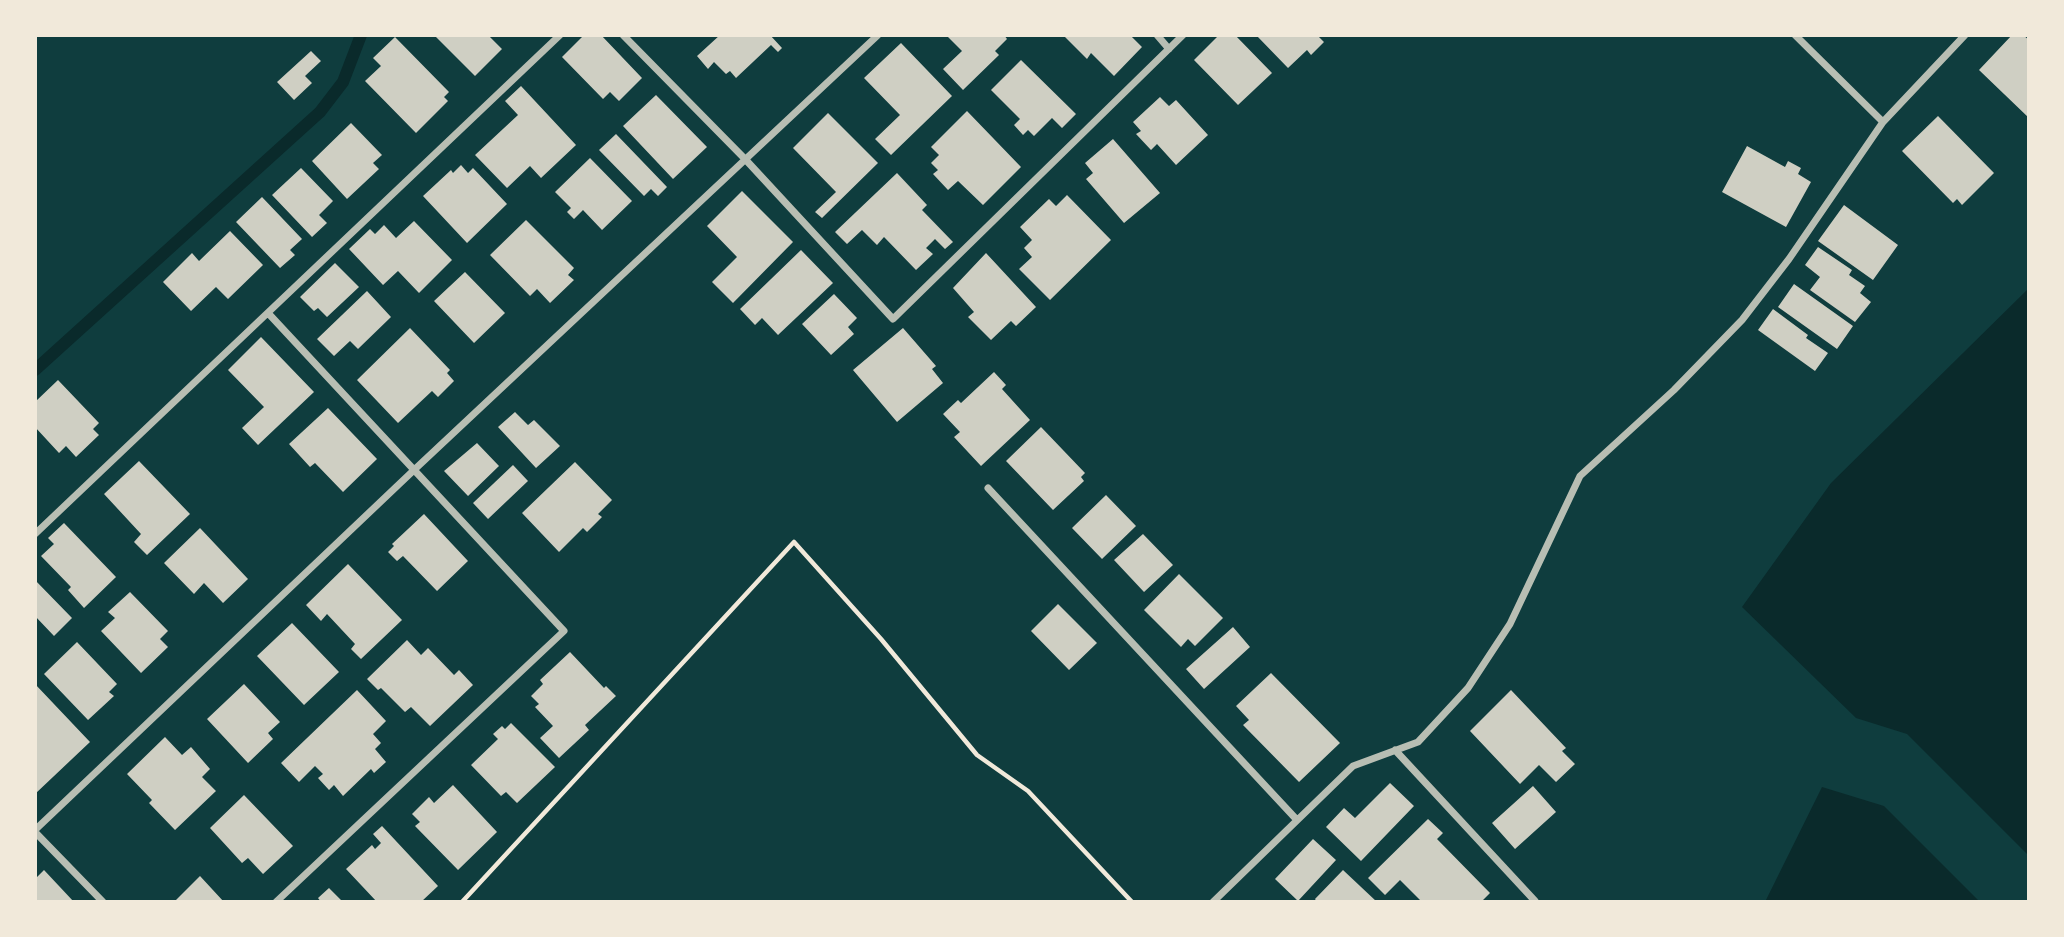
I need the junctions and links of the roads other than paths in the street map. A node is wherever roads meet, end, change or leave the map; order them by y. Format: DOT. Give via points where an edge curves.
graph roads {
  1 [pos="560,35"];
  2 [pos="623,35"];
  3 [pos="878,35"];
  4 [pos="1157,35"];
  5 [pos="1183,35"];
  6 [pos="1795,35"];
  7 [pos="1965,35"];
  8 [pos="1169,49"];
  9 [pos="1883,122"];
  10 [pos="745,159"];
  11 [pos="268,313"];
  12 [pos="414,470"];
  13 [pos="988,488"];
  14 [pos="35,534"];
  15 [pos="1395,750"];
  16 [pos="1297,820"];
  17 [pos="35,831"];
  18 [pos="1535,901"];
  19 [pos="103,902"];
  20 [pos="276,902"];
  21 [pos="1213,902"];
  1 -- 11 [label="street"];
  2 -- 10 [label="street"];
  3 -- 10 [label="street"];
  4 -- 8 [label="street"];
  5 -- 8 [label="street"];
  6 -- 9 [label="street"];
  7 -- 9 [label="street"];
  8 -- 10 [label="street" via="893,319"];
  9 -- 15 [label="street" via="1742,320 1580,476 1510,624 1468,688 1418,742"];
  10 -- 12 [label="street"];
  11 -- 12 [label="street"];
  11 -- 14 [label="street"];
  12 -- 17 [label="street"];
  12 -- 20 [label="street" via="564,631"];
  13 -- 16 [label="street"];
  15 -- 16 [label="street" via="1353,766"];
  15 -- 18 [label="street"];
  16 -- 21 [label="street"];
  17 -- 19 [label="street"];
}
